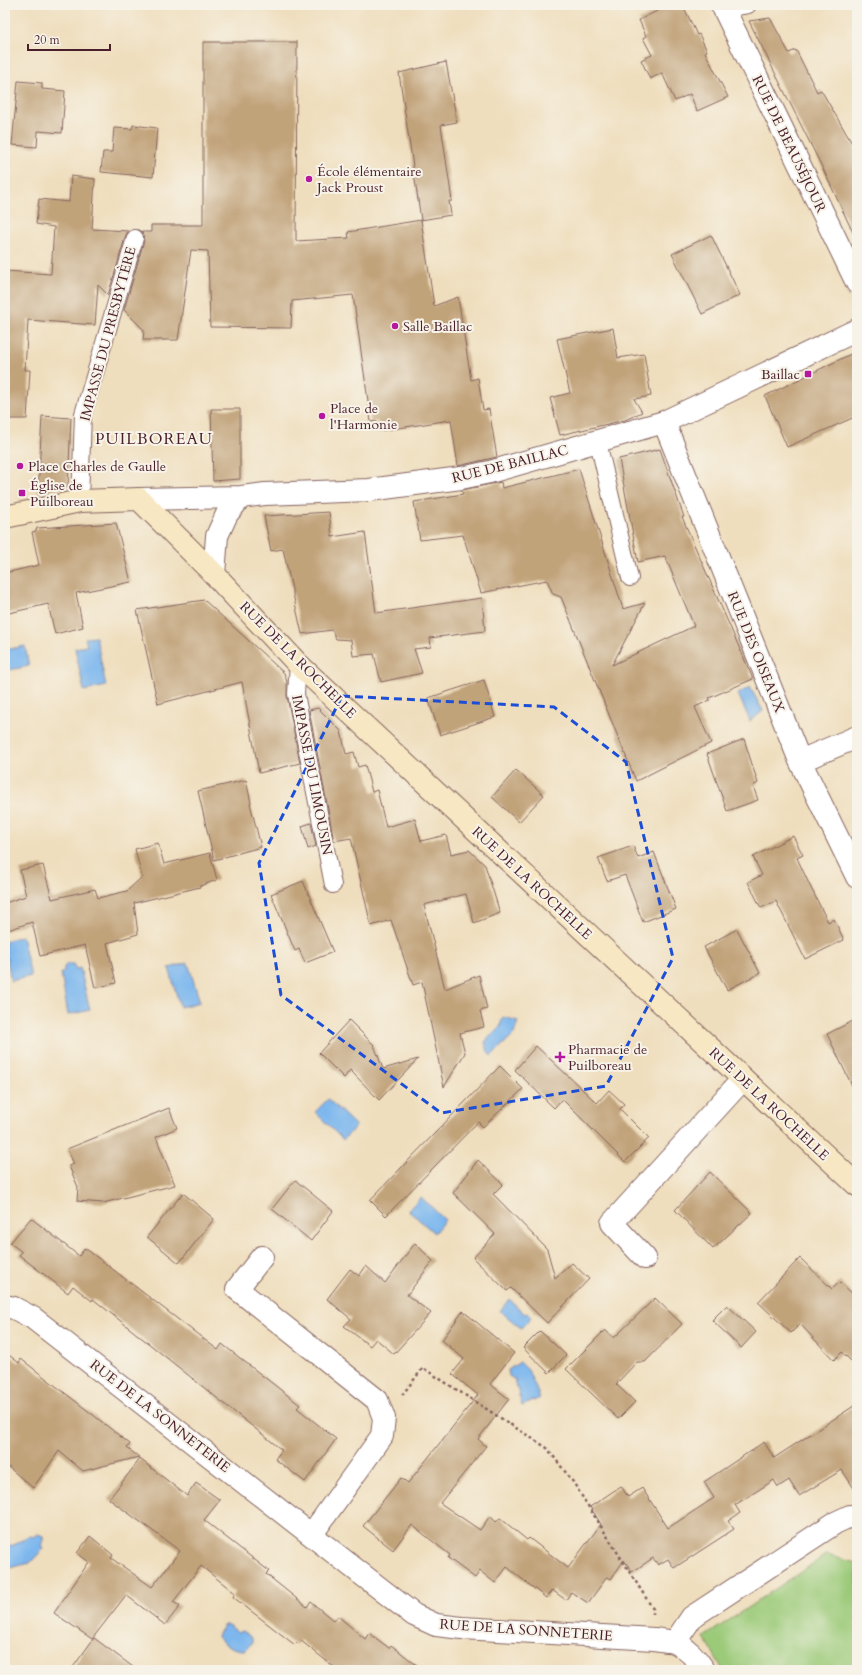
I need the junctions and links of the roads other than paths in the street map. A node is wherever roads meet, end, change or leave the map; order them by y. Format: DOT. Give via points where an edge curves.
graph roads {
  1 [pos="748,5"];
  2 [pos="723,7"];
  3 [pos="135,238"];
  4 [pos="857,283"];
  5 [pos="857,330"];
  6 [pos="664,422"];
  7 [pos="598,442"];
  8 [pos="241,497"];
  9 [pos="139,499"];
  10 [pos="80,501"];
  11 [pos="5,518"];
  12 [pos="214,574"];
  13 [pos="630,578"];
  14 [pos="298,664"];
  15 [pos="857,737"];
  16 [pos="800,761"];
  17 [pos="857,877"];
  18 [pos="333,885"];
  19 [pos="743,1079"];
  20 [pos="857,1186"];
  21 [pos="262,1257"];
  22 [pos="645,1258"];
  23 [pos="5,1306"];
  24 [pos="857,1516"];
  25 [pos="312,1534"];
  26 [pos="675,1642"];
  27 [pos="704,1670"];
  1 -- 2 [label="lane"];
  2 -- 4 [label="street, RUE DE BEAUSÉJOUR"];
  3 -- 10 [label="lane, IMPASSE DU PRESBYTÈRE" via="83,414"];
  5 -- 6 [label="street, RUE DE BAILLAC"];
  6 -- 7 [label="street, RUE DE BAILLAC"];
  6 -- 16 [label="street, RUE DES OISEAUX"];
  7 -- 8 [label="street, RUE DE BAILLAC" via="461,478 368,490"];
  7 -- 13 [label="lane"];
  8 -- 9 [label="street, RUE DE BAILLAC"];
  8 -- 12 [label="street" via="227,514 217,536"];
  9 -- 10 [label="main road"];
  9 -- 12 [label="main road, RUE DE LA ROCHELLE"];
  10 -- 11 [label="main road"];
  12 -- 14 [label="main road, RUE DE LA ROCHELLE"];
  14 -- 18 [label="lane, IMPASSE DU LIMOUSIN" via="296,694"];
  14 -- 19 [label="main road, RUE DE LA ROCHELLE"];
  15 -- 16 [label="street"];
  16 -- 17 [label="street, RUE DES OISEAUX"];
  19 -- 20 [label="main road, RUE DE LA ROCHELLE"];
  19 -- 22 [label="street" via="612,1223"];
  21 -- 25 [label="street" via="237,1289 377,1400 384,1418 382,1436"];
  23 -- 25 [label="street, RUE DE LA SONNETERIE" via="33,1318"];
  24 -- 26 [label="street" via="850,1516 835,1523 692,1617"];
  25 -- 26 [label="street, RUE DE LA SONNETERIE" via="414,1615 436,1625"];
  26 -- 27 [label="street, RUE DE LA SONNETERIE" via="688,1649"];
}
